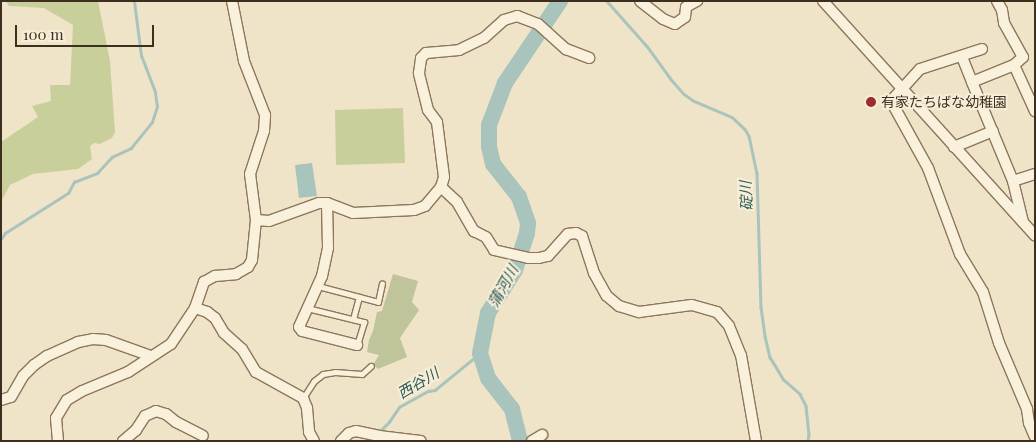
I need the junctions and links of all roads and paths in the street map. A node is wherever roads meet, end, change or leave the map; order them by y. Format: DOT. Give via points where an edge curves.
graph roads {
  1 [pos="232,1"];
  2 [pos="640,1"];
  3 [pos="697,1"];
  4 [pos="823,1"];
  5 [pos="997,1"];
  6 [pos="982,49"];
  7 [pos="962,57"];
  8 [pos="589,58"];
  9 [pos="1014,65"];
  10 [pos="972,82"];
  11 [pos="902,89"];
  12 [pos="1035,111"];
  13 [pos="993,131"];
  14 [pos="954,147"];
  15 [pos="1035,174"];
  16 [pos="1013,182"];
  17 [pos="441,187"];
  18 [pos="327,203"];
  19 [pos="256,220"];
  20 [pos="1024,224"];
  21 [pos="1035,236"];
  22 [pos="382,283"];
  23 [pos="318,286"];
  24 [pos="359,297"];
  25 [pos="195,308"];
  26 [pos="307,308"];
  27 [pos="353,319"];
  28 [pos="357,345"];
  29 [pos="150,356"];
  30 [pos="371,366"];
  31 [pos="303,398"];
  32 [pos="1,400"];
  33 [pos="542,435"];
  34 [pos="203,436"];
  35 [pos="1035,437"];
  36 [pos="58,441"];
  37 [pos="123,441"];
  38 [pos="314,441"];
  39 [pos="341,441"];
  40 [pos="421,441"];
  41 [pos="532,441"];
  42 [pos="756,441"];
  1 -- 19 [label="street" via="244,61 265,115 264,131 250,174"];
  2 -- 3 [label="street" via="675,24 685,17 686,7"];
  4 -- 11 [label="street"];
  5 -- 9 [label="street" via="1004,23 1023,57"];
  6 -- 7 [label="street"];
  7 -- 10 [label="street"];
  7 -- 11 [label="street" via="920,69"];
  8 -- 17 [label="street" via="566,49 538,24 517,16 504,20 484,38 459,50 426,53 421,58 418,73 428,110 437,122 444,177"];
  9 -- 10 [label="street"];
  9 -- 12 [label="street"];
  10 -- 13 [label="street"];
  11 -- 14 [label="street"];
  11 -- 35 [label="street" via="891,101 928,168 960,254 983,292"];
  13 -- 14 [label="street"];
  13 -- 16 [label="street"];
  14 -- 20 [label="street"];
  15 -- 16 [label="street"];
  16 -- 20 [label="street"];
  17 -- 18 [label="street" via="425,206 414,210 353,213"];
  17 -- 42 [label="street" via="457,202 474,231 486,237 494,250 528,258 548,256 568,234 576,233 582,236 594,273 607,296 619,306 639,312 692,304 717,312 729,326 741,355"];
  18 -- 19 [label="street" via="269,221"];
  18 -- 23 [label="street" via="329,242"];
  19 -- 25 [label="street" via="254,252 248,267 236,274 208,278"];
  20 -- 21 [label="street"];
  22 -- 24 [label="lane" via="378,302"];
  23 -- 24 [label="lane"];
  23 -- 26 [label="street"];
  24 -- 27 [label="lane"];
  25 -- 29 [label="street" via="172,344"];
  25 -- 31 [label="street" via="215,318 224,333 242,348 256,372"];
  26 -- 27 [label="lane"];
  26 -- 28 [label="street" via="300,323 302,331"];
  27 -- 28 [label="lane" via="364,322"];
  29 -- 32 [label="street" via="106,340 78,342 34,365 23,376 11,397"];
  29 -- 36 [label="street" via="128,372 82,390 67,400 56,418"];
  30 -- 31 [label="lane" via="362,374 323,374"];
  31 -- 38 [label="street" via="308,408 309,432"];
  33 -- 41 [label="street"];
  34 -- 37 [label="street" via="156,411 145,416"];
  39 -- 40 [label="street" via="356,431"];
}
